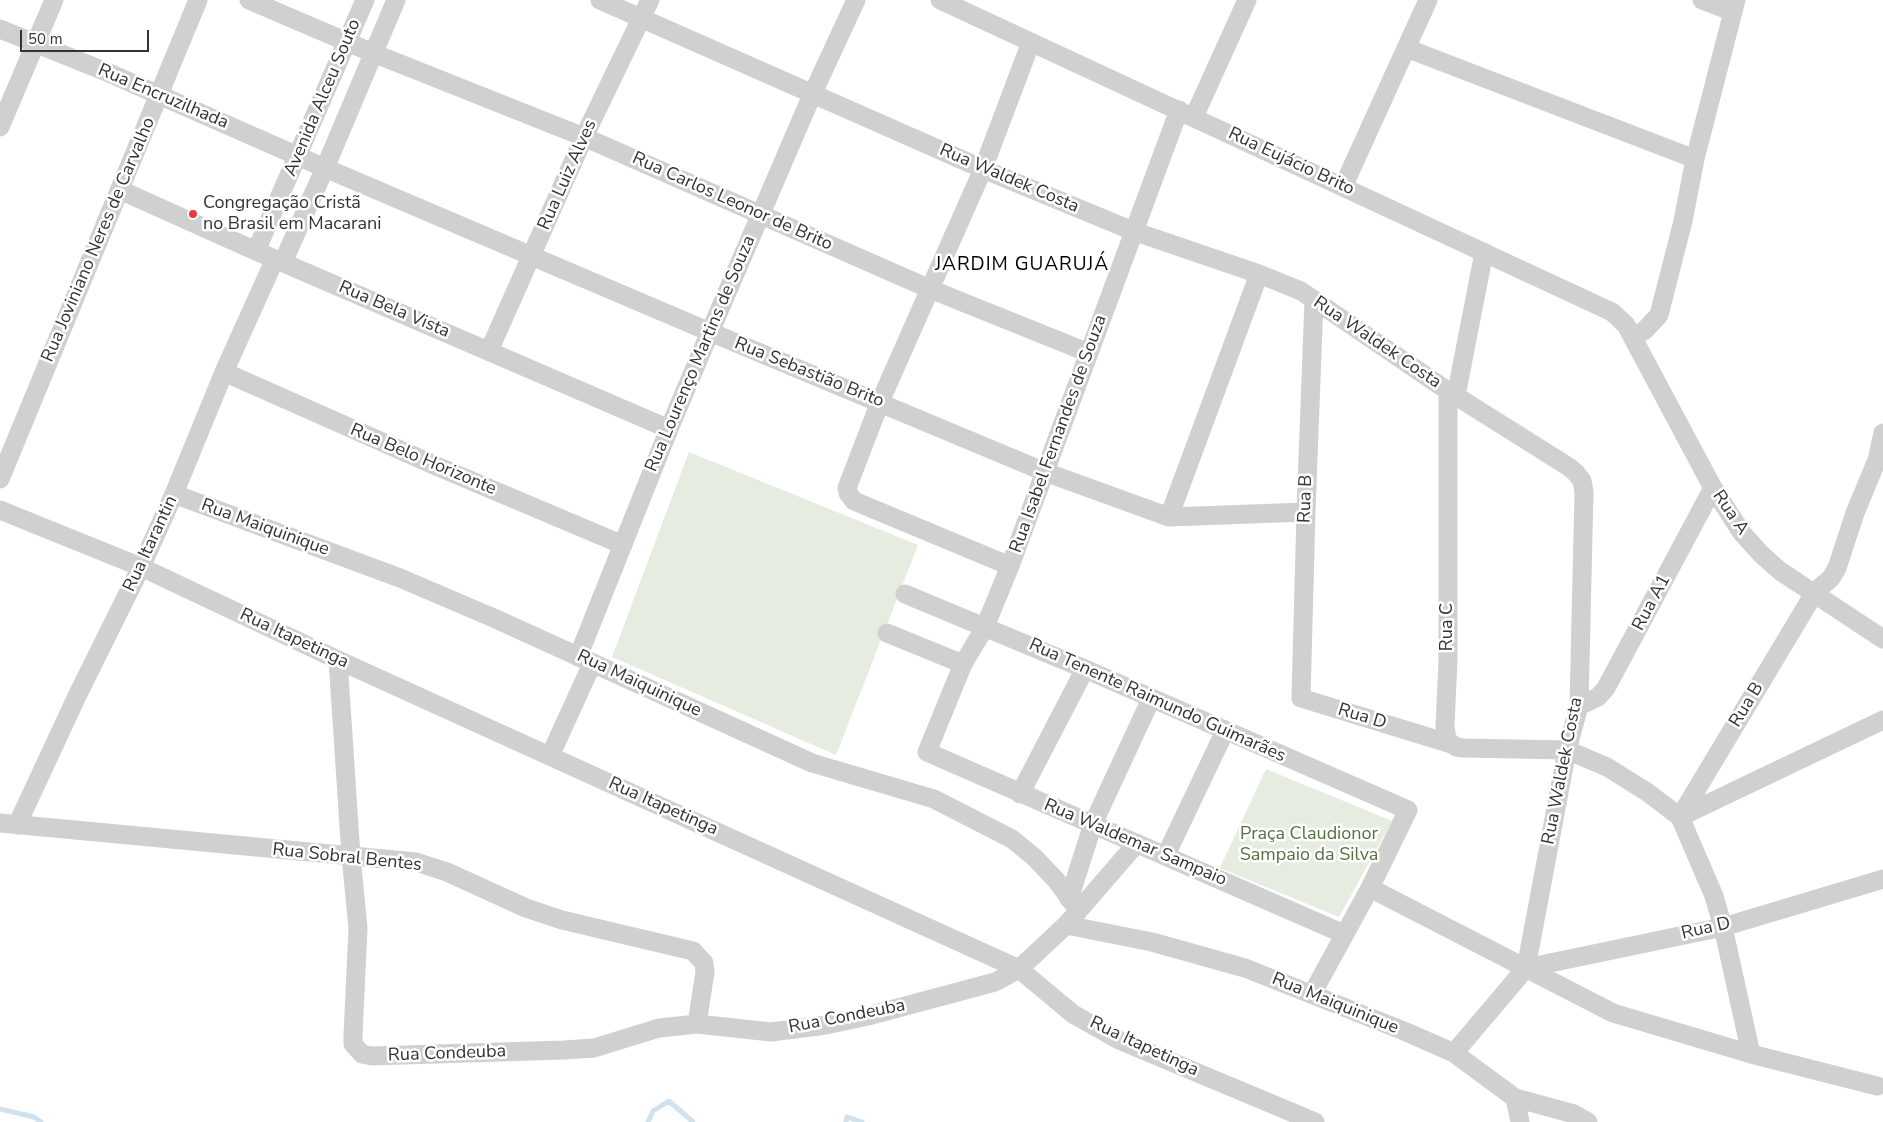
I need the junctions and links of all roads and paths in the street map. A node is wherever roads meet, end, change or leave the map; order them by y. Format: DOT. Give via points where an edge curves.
graph roads {
  1 [pos="54,0"];
  2 [pos="198,0"];
  3 [pos="249,0"];
  4 [pos="366,0"];
  5 [pos="396,0"];
  6 [pos="600,0"];
  7 [pos="650,0"];
  8 [pos="856,0"];
  9 [pos="940,0"];
  10 [pos="1247,0"];
  11 [pos="1428,0"];
  12 [pos="1702,0"];
  13 [pos="1734,6"];
  14 [pos="641,18"];
  15 [pos="0,29"];
  16 [pos="346,42"];
  17 [pos="1031,42"];
  18 [pos="36,43"];
  19 [pos="1406,48"];
  20 [pos="373,53"];
  21 [pos="160,94"];
  22 [pos="812,95"];
  23 [pos="1186,114"];
  24 [pos="0,127"];
  25 [pos="584,137"];
  26 [pos="298,156"];
  27 [pos="1694,159"];
  28 [pos="325,168"];
  29 [pos="983,169"];
  30 [pos="1343,186"];
  31 [pos="120,190"];
  32 [pos="761,214"];
  33 [pos="1133,231"];
  34 [pos="256,251"];
  35 [pos="1484,252"];
  36 [pos="533,255"];
  37 [pos="279,260"];
  38 [pos="1259,274"];
  39 [pos="930,289"];
  40 [pos="1314,300"];
  41 [pos="710,332"];
  42 [pos="1633,337"];
  43 [pos="489,351"];
  44 [pos="1089,353"];
  45 [pos="224,372"];
  46 [pos="1452,394"];
  47 [pos="880,402"];
  48 [pos="669,429"];
  49 [pos="1883,433"];
  50 [pos="1045,472"];
  51 [pos="0,479"];
  52 [pos="1713,488"];
  53 [pos="174,494"];
  54 [pos="0,510"];
  55 [pos="1306,512"];
  56 [pos="1169,516"];
  57 [pos="623,545"];
  58 [pos="1010,566"];
  59 [pos="141,568"];
  60 [pos="1814,592"];
  61 [pos="905,594"];
  62 [pos="985,627"];
  63 [pos="887,633"];
  64 [pos="1883,639"];
  65 [pos="338,660"];
  66 [pos="585,660"];
  67 [pos="963,664"];
  68 [pos="1085,669"];
  69 [pos="1301,698"];
  70 [pos="1151,699"];
  71 [pos="1579,706"];
  72 [pos="1883,720"];
  73 [pos="1225,731"];
  74 [pos="1451,744"];
  75 [pos="1567,750"];
  76 [pos="927,752"];
  77 [pos="550,756"];
  78 [pos="1020,794"];
  79 [pos="1680,817"];
  80 [pos="8,824"];
  81 [pos="1093,824"];
  82 [pos="1137,843"];
  83 [pos="1166,855"];
  84 [pos="352,856"];
  85 [pos="1883,879"];
  86 [pos="1370,888"];
  87 [pos="1073,905"];
  88 [pos="1066,925"];
  89 [pos="1723,927"];
  90 [pos="1344,934"];
  91 [pos="1526,968"];
  92 [pos="1019,969"];
  93 [pos="1312,994"];
  94 [pos="697,1024"];
  95 [pos="1454,1053"];
  96 [pos="1751,1054"];
  97 [pos="1877,1086"];
  98 [pos="1515,1098"];
  99 [pos="1315,1122"];
  100 [pos="1520,1122"];
  101 [pos="1588,1122"];
  1 -- 18 [label="street"];
  2 -- 21 [label="street, Rua Joviniano Neres de Carvalho"];
  3 -- 16 [label="street, Rua Carlos Leonor de Brito"];
  4 -- 16 [label="street, Avenida Alceu Souto"];
  5 -- 20 [label="street, Avenida Alceu Souto"];
  6 -- 14 [label="street, Rua Waldek Costa"];
  7 -- 14 [label="street, Rua Luiz Alves"];
  8 -- 22 [label="street, Rua Lourenço Martins de Souza"];
  9 -- 17 [label="street, Rua Eujácio Brito"];
  10 -- 23 [label="street, Rua Isabel Fernandes de Souza"];
  11 -- 19 [label="street"];
  12 -- 13 [label="street"];
  13 -- 27 [label="street"];
  14 -- 22 [label="street, Rua Waldek Costa"];
  14 -- 25 [label="street, Rua Luiz Alves"];
  15 -- 18 [label="street, Rua Encruzilhada"];
  16 -- 20 [label="street, Rua Carlos Leonor de Brito"];
  16 -- 26 [label="street, Avenida Alceu Souto"];
  17 -- 23 [label="street, Rua Eujácio Brito"];
  17 -- 29 [label="street"];
  18 -- 21 [label="street, Rua Encruzilhada"];
  18 -- 24 [label="street"];
  19 -- 27 [label="street"];
  19 -- 30 [label="street"];
  20 -- 25 [label="street, Rua Carlos Leonor de Brito"];
  20 -- 28 [label="street, Avenida Alceu Souto"];
  21 -- 26 [label="street, Rua Encruzilhada"];
  21 -- 31 [label="street, Rua Joviniano Neres de Carvalho"];
  22 -- 29 [label="street, Rua Waldek Costa"];
  22 -- 32 [label="street, Rua Lourenço Martins de Souza"];
  23 -- 30 [label="street, Rua Eujácio Brito"];
  23 -- 33 [label="street, Rua Isabel Fernandes de Souza"];
  25 -- 32 [label="street, Rua Carlos Leonor de Brito"];
  25 -- 36 [label="street, Rua Luiz Alves"];
  26 -- 28 [label="street, Rua Encruzilhada"];
  26 -- 34 [label="street, Avenida Alceu Souto"];
  27 -- 42 [label="street" via="1683,221 1659,315"];
  28 -- 36 [label="street, Rua Sebastião Brito"];
  28 -- 37 [label="street, Avenida Alceu Souto"];
  29 -- 33 [label="street, Rua Waldek Costa"];
  29 -- 39 [label="street"];
  30 -- 35 [label="street, Rua Eujácio Brito"];
  31 -- 34 [label="street, Rua Bela Vista"];
  31 -- 51 [label="street, Rua Joviniano Neres de Carvalho"];
  32 -- 39 [label="street, Rua Carlos Leonor de Brito"];
  32 -- 41 [label="street, Rua Lourenço Martins de Souza"];
  33 -- 38 [label="street, Rua Waldek Costa"];
  33 -- 44 [label="street, Rua Isabel Fernandes de Souza"];
  34 -- 37 [label="street, Rua Bela Vista"];
  35 -- 42 [label="street, Rua Eujácio Brito" via="1612,312"];
  35 -- 46 [label="street, Rua C"];
  36 -- 41 [label="street, Rua Sebastião Brito"];
  36 -- 43 [label="street, Rua Luiz Alves"];
  37 -- 43 [label="street, Rua Bela Vista"];
  37 -- 45 [label="street, Rua Itarantin"];
  38 -- 40 [label="street, Rua Waldek Costa" via="1302,291"];
  38 -- 56 [label="street"];
  39 -- 44 [label="street, Rua Carlos Leonor de Brito"];
  39 -- 47 [label="street"];
  40 -- 46 [label="street, Rua Waldek Costa"];
  40 -- 55 [label="street, Rua B"];
  41 -- 47 [label="street, Rua Sebastião Brito"];
  41 -- 48 [label="street, Rua Lourenço Martins de Souza"];
  42 -- 52 [label="street, Rua A"];
  43 -- 48 [label="street, Rua Bela Vista"];
  44 -- 50 [label="street, Rua Isabel Fernandes de Souza"];
  45 -- 53 [label="street, Rua Itarantin"];
  45 -- 57 [label="street, Rua Belo Horizonte"];
  46 -- 71 [label="street, Rua Waldek Costa" via="1569,467 1582,481"];
  46 -- 74 [label="street, Rua C" via="1444,726"];
  47 -- 50 [label="street, Rua Sebastião Brito"];
  47 -- 58 [label="street" via="847,488 850,498"];
  48 -- 57 [label="street, Rua Lourenço Martins de Souza"];
  49 -- 60 [label="street, Rua B" via="1877,460 1855,512 1837,568 1831,578"];
  50 -- 56 [label="street, Rua Sebastião Brito"];
  50 -- 58 [label="street, Rua Isabel Fernandes de Souza"];
  52 -- 60 [label="street, Rua A" via="1742,533 1761,554 1780,571"];
  52 -- 71 [label="street, Rua A1" via="1606,688 1598,697"];
  53 -- 59 [label="street, Rua Itarantin"];
  53 -- 66 [label="street, Rua Maiquinique" via="400,578"];
  54 -- 59 [label="street, Rua Itapetinga"];
  55 -- 56 [label="street, Rua Sebastião Brito"];
  55 -- 69 [label="street, Rua B"];
  57 -- 66 [label="street, Rua Lourenço Martins de Souza"];
  58 -- 62 [label="street, Rua Isabel Fernandes de Souza"];
  59 -- 65 [label="street, Rua Itapetinga"];
  59 -- 80 [label="street, Rua Itarantin"];
  60 -- 64 [label="street, Rua A"];
  60 -- 79 [label="street, Rua B"];
  61 -- 62 [label="street, Rua Tenente Raimundo Guimarães"];
  62 -- 67 [label="street, Rua Isabel Fernandes de Souza"];
  62 -- 68 [label="street, Rua Tenente Raimundo Guimarães"];
  63 -- 67 [label="street"];
  65 -- 77 [label="street, Rua Itapetinga"];
  65 -- 84 [label="street"];
  66 -- 77 [label="street, Rua Lourenço Martins de Souza"];
  66 -- 87 [label="street, Rua Maiquinique" via="812,763 934,799 990,826 1034,857 1056,880"];
  67 -- 76 [label="street, Rua Isabel Fernandes de Souza"];
  68 -- 70 [label="street, Rua Tenente Raimundo Guimarães"];
  68 -- 78 [label="street"];
  69 -- 74 [label="street, Rua D"];
  70 -- 73 [label="street, Rua Tenente Raimundo Guimarães"];
  70 -- 81 [label="street"];
  71 -- 75 [label="street, Rua Waldek Costa"];
  72 -- 79 [label="street"];
  73 -- 83 [label="street"];
  73 -- 86 [label="street, Rua Tenente Raimundo Guimarães" via="1408,810"];
  74 -- 75 [label="street" via="1463,748"];
  75 -- 79 [label="street" via="1607,767"];
  75 -- 91 [label="street, Rua Waldek Costa"];
  76 -- 78 [label="street, Rua Waldemar Sampaio"];
  77 -- 92 [label="street, Rua Itapetinga"];
  78 -- 81 [label="street, Rua Waldemar Sampaio"];
  79 -- 89 [label="street" via="1714,896"];
  80 -- 84 [label="street, Rua Sobral Bentes"];
  81 -- 82 [label="street, Rua Waldemar Sampaio"];
  81 -- 87 [label="street"];
  82 -- 83 [label="street, Rua Waldemar Sampaio"];
  82 -- 87 [label="street, Rua Condeuba"];
  83 -- 90 [label="street, Rua Waldemar Sampaio"];
  84 -- 94 [label="street, Rua Sobral Bentes" via="416,862 562,920 694,951 704,963 705,972"];
  84 -- 94 [label="street, Rua Condeuba" via="358,928 353,1044 362,1054 594,1048 659,1028"];
  85 -- 89 [label="street, Rua D"];
  86 -- 90 [label="street"];
  86 -- 91 [label="street"];
  87 -- 88 [label="street, Rua Condeuba"];
  88 -- 92 [label="street, Rua Condeuba"];
  88 -- 93 [label="street, Rua Maiquinique" via="1152,942 1246,968"];
  89 -- 91 [label="street, Rua D"];
  89 -- 96 [label="street"];
  90 -- 93 [label="street"];
  91 -- 95 [label="street, Rua Waldek Costa"];
  91 -- 96 [label="street" via="1613,1013"];
  92 -- 94 [label="street, Rua Condeuba" via="995,982 826,1025 771,1032"];
  92 -- 99 [label="street, Rua Itapetinga" via="1073,1014 1119,1040"];
  93 -- 95 [label="street, Rua Maiquinique"];
  95 -- 98 [label="street, Rua Maiquinique"];
  96 -- 97 [label="street"];
  98 -- 100 [label="street"];
  98 -- 101 [label="street, Rua Maiquinique" via="1574,1114"];
}
